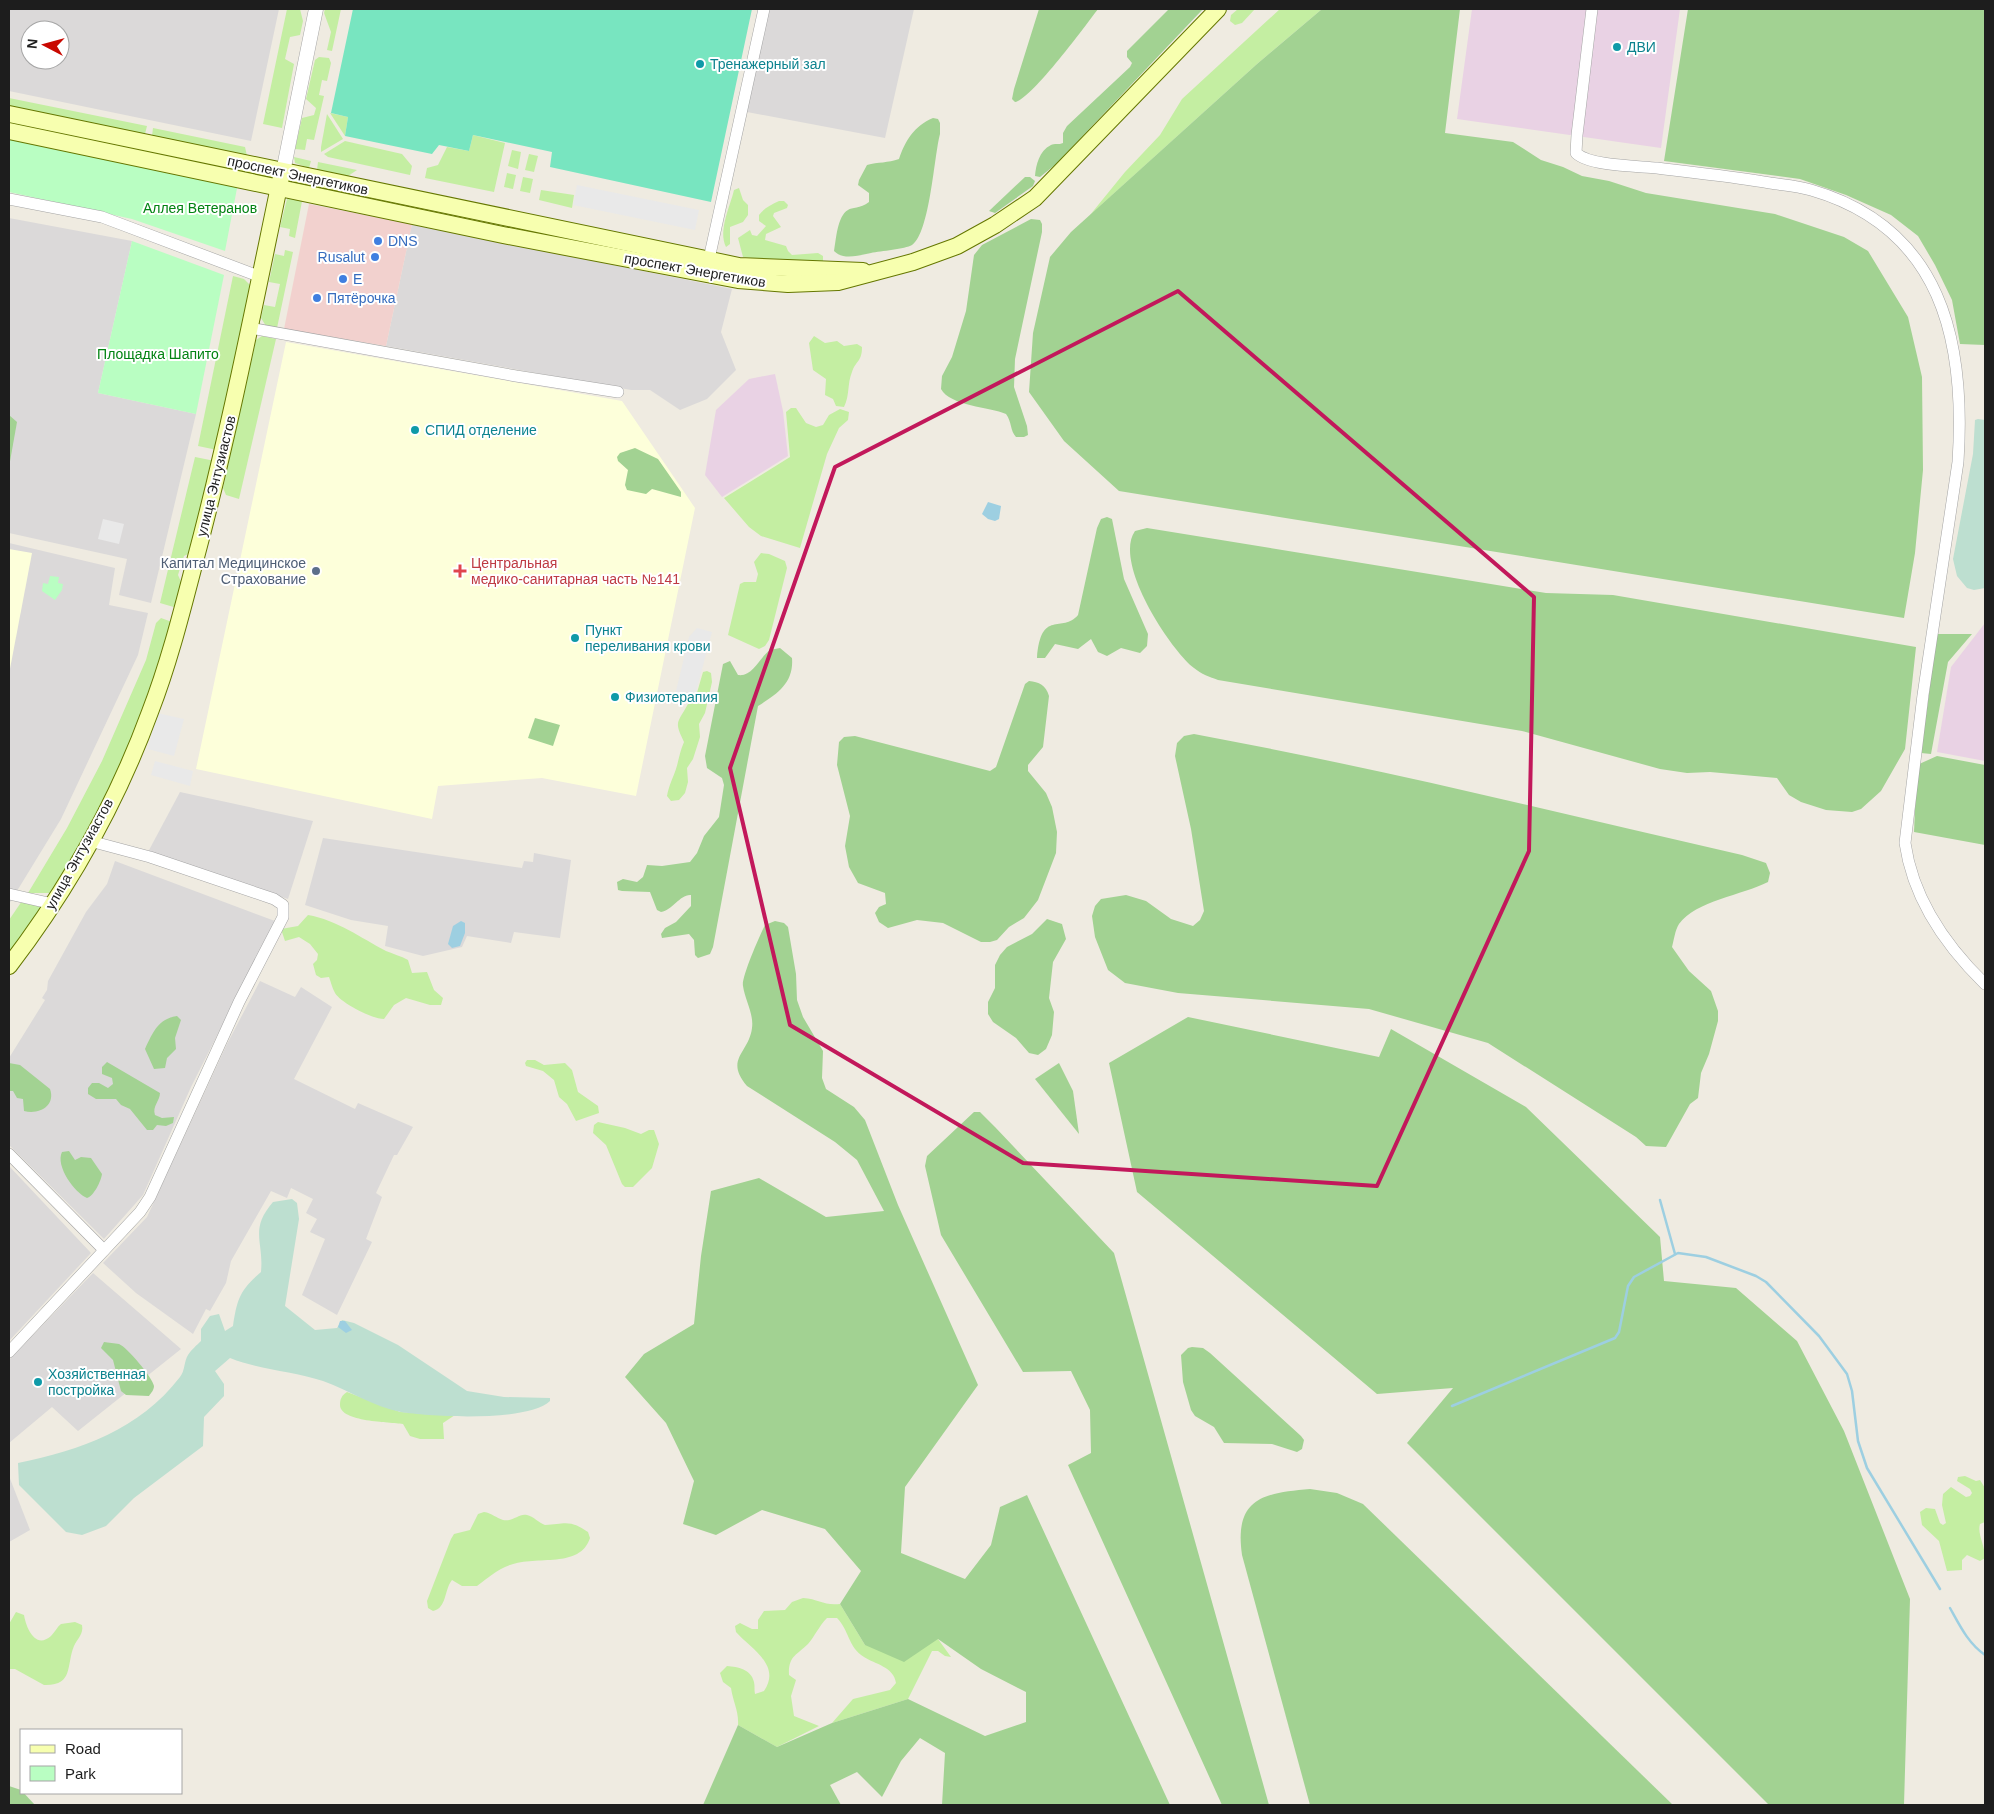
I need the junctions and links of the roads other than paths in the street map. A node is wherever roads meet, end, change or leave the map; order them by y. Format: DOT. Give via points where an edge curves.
graph roads {
  1 [pos="316,9"];
  2 [pos="764,9"];
  3 [pos="1218,9"];
  4 [pos="1592,9"];
  5 [pos="9,114"];
  6 [pos="9,131"];
  7 [pos="281,180"];
  8 [pos="9,199"];
  9 [pos="505,218"];
  10 [pos="504,235"];
  11 [pos="569,239"];
  12 [pos="619,249"];
  13 [pos="709,259"];
  14 [pos="739,273"];
  15 [pos="261,277"];
  16 [pos="250,328"];
  17 [pos="618,392"];
  18 [pos="90,841"];
  19 [pos="9,894"];
  20 [pos="52,904"];
  21 [pos="9,966"];
  22 [pos="1985,984"];
  23 [pos="9,1154"];
  24 [pos="104,1250"];
  25 [pos="9,1352"];
  1 -- 7 [label="street, улица Энтузиастов"];
  2 -- 13 [label="street"];
  3 -- 14 [label="main road, проспект Энергетиков" via="1036,198 957,246 913,262 838,282 788,284"];
  4 -- 22 [label="street" via="1577,135 1576,153 1580,157 1606,163 1757,180 1834,197 1873,218 1910,250 1922,267 1945,317 1954,344 1957,375 1958,462 1921,704 1905,843 1908,866 1928,912 1954,951"];
  5 -- 7 [label="main road, проспект Энергетиков"];
  6 -- 7 [label="main road, проспект Энергетиков"];
  7 -- 9 [label="main road, проспект Энергетиков"];
  7 -- 10 [label="main road, проспект Энергетиков"];
  7 -- 15 [label="main road, улица Энтузиастов"];
  8 -- 15 [label="street" via="102,217"];
  9 -- 10 [label="main road"];
  9 -- 11 [label="main road, проспект Энергетиков"];
  10 -- 11 [label="main road, проспект Энергетиков"];
  11 -- 12 [label="main road, проспект Энергетиков"];
  12 -- 13 [label="main road, проспект Энергетиков"];
  12 -- 14 [label="main road, проспект Энергетиков"];
  13 -- 14 [label="main road, проспект Энергетиков"];
  15 -- 16 [label="main road, улица Энтузиастов"];
  16 -- 17 [label="street"];
  16 -- 18 [label="main road, улица Энтузиастов" via="223,458 181,615 134,753"];
  18 -- 20 [label="main road, улица Энтузиастов"];
  18 -- 24 [label="street" via="266,896 285,909 150,1197"];
  19 -- 20 [label="street"];
  20 -- 21 [label="main road, улица Энтузиастов"];
  23 -- 24 [label="street"];
  24 -- 25 [label="street"];
}
